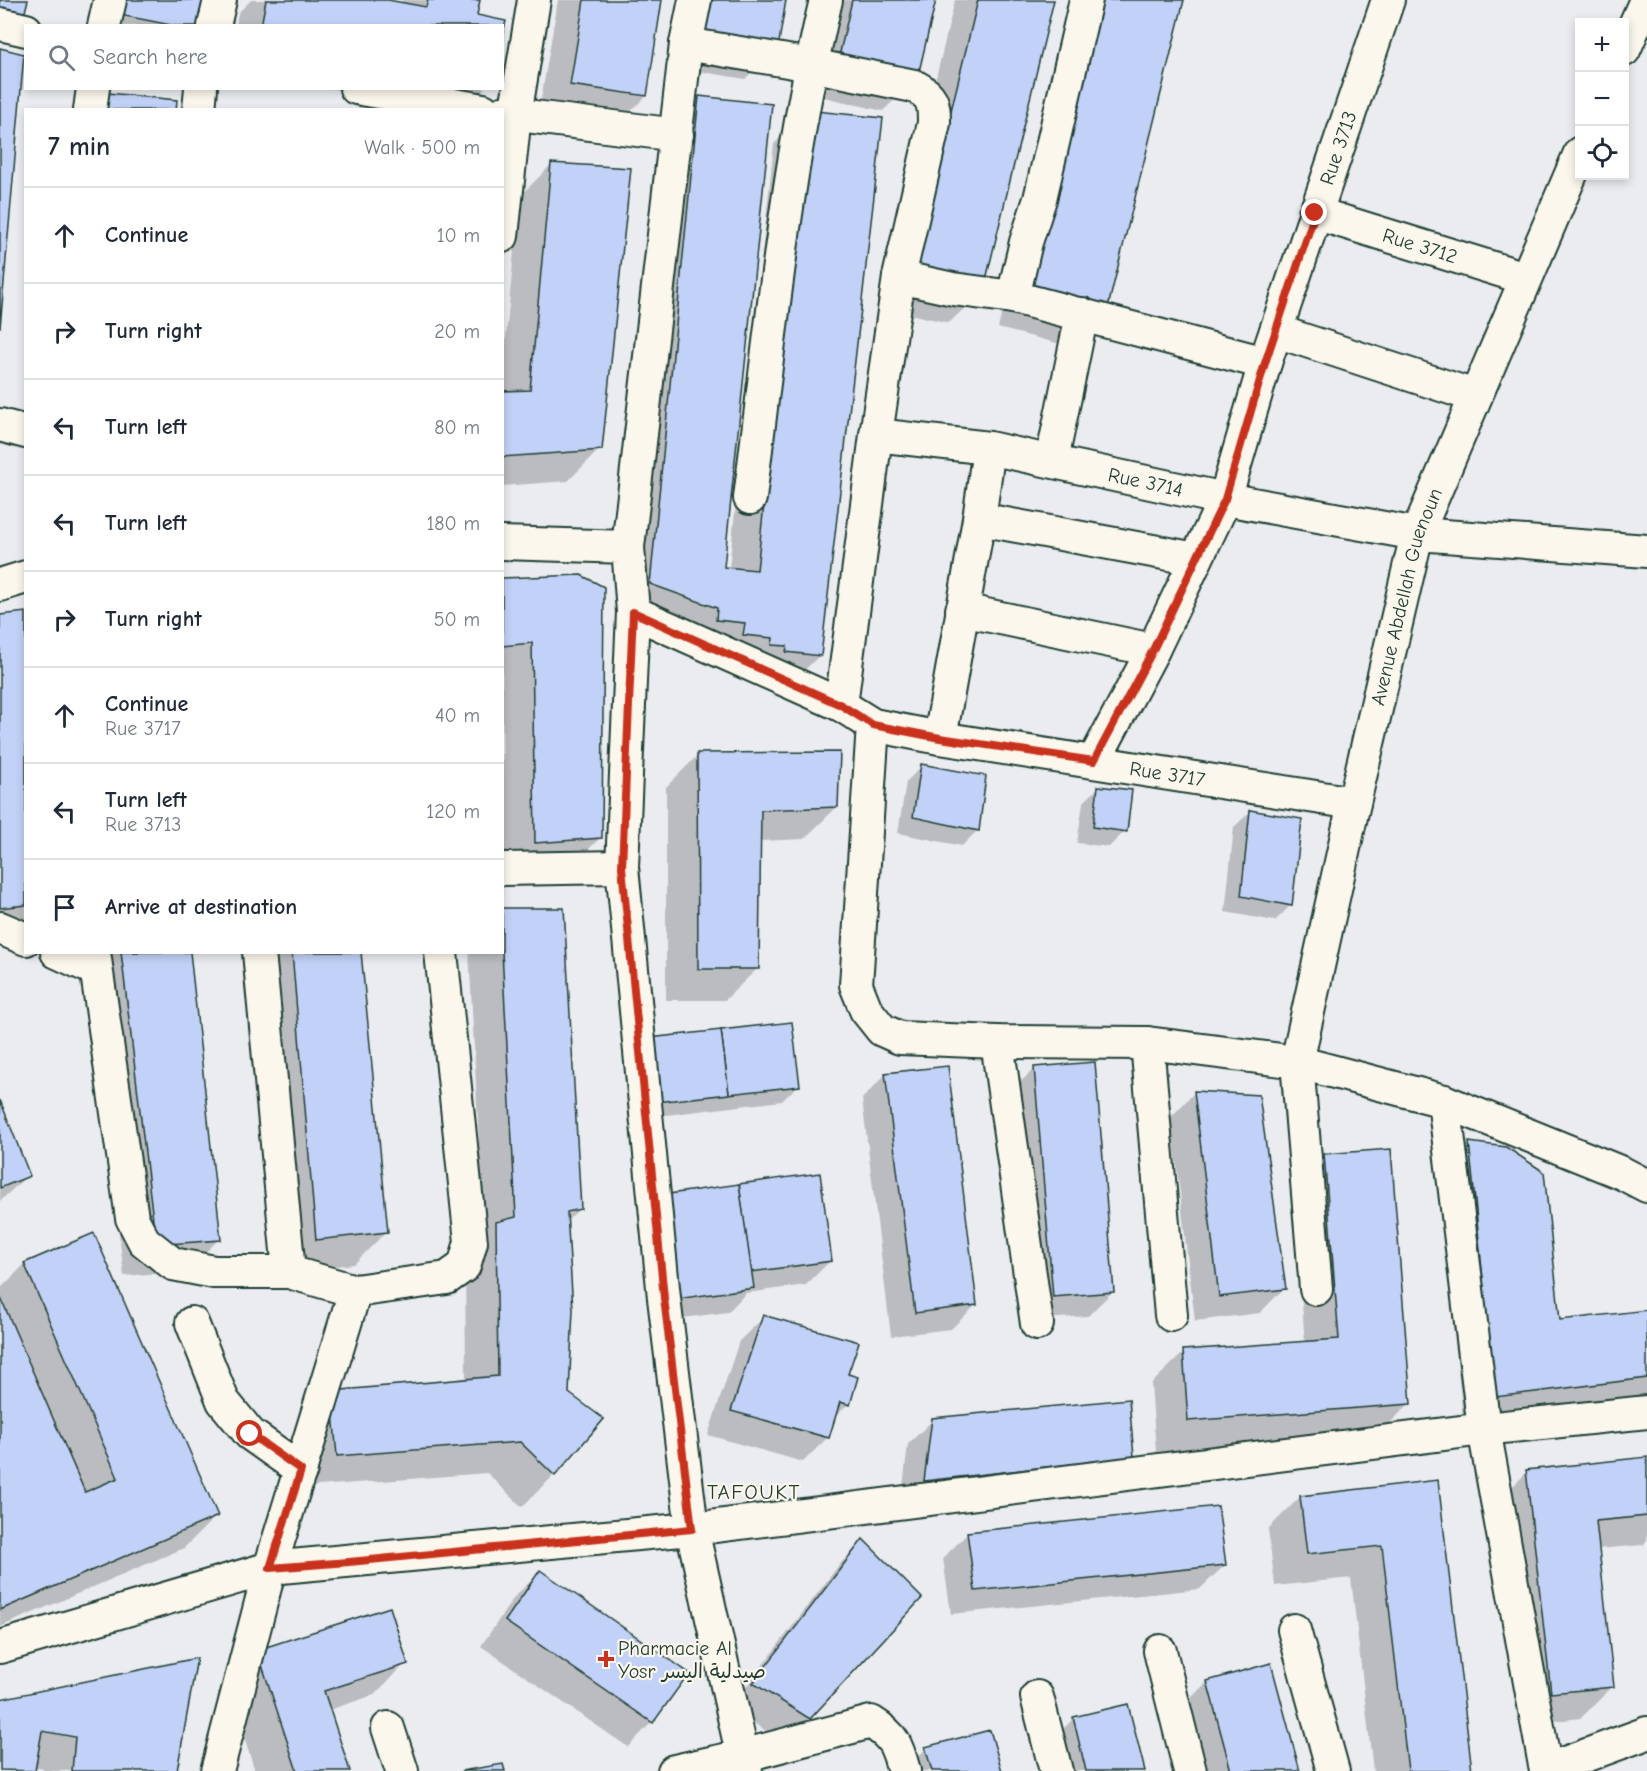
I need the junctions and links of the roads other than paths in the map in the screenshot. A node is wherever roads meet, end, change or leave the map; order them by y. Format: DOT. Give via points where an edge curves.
graph roads {
  1 [pos="110,0"];
  2 [pos="220,0"];
  3 [pos="534,0"];
  4 [pos="695,0"];
  5 [pos="826,0"];
  6 [pos="1086,0"];
  7 [pos="1388,0"];
  8 [pos="1646,0"];
  9 [pos="0,24"];
  10 [pos="104,24"];
  11 [pos="214,24"];
  12 [pos="24,30"];
  13 [pos="1629,39"];
  14 [pos="686,44"];
  15 [pos="810,65"];
  16 [pos="93,90"];
  17 [pos="201,90"];
  18 [pos="368,90"];
  19 [pos="90,108"];
  20 [pos="199,108"];
  21 [pos="471,108"];
  22 [pos="508,114"];
  23 [pos="677,135"];
  24 [pos="1575,164"];
  25 [pos="504,195"];
  26 [pos="1315,213"];
  27 [pos="899,276"];
  28 [pos="1525,278"];
  29 [pos="1012,297"];
  30 [pos="1082,314"];
  31 [pos="1276,331"];
  32 [pos="1265,363"];
  33 [pos="1475,396"];
  34 [pos="0,425"];
  35 [pos="24,431"];
  36 [pos="876,435"];
  37 [pos="989,448"];
  38 [pos="1052,460"];
  39 [pos="750,498"];
  40 [pos="1225,499"];
  41 [pos="979,519"];
  42 [pos="1416,534"];
  43 [pos="504,543"];
  44 [pos="628,547"];
  45 [pos="1647,551"];
  46 [pos="1196,559"];
  47 [pos="24,578"];
  48 [pos="0,585"];
  49 [pos="962,610"];
  50 [pos="633,612"];
  51 [pos="1153,650"];
  52 [pos="841,705"];
  53 [pos="873,725"];
  54 [pos="940,738"];
  55 [pos="1094,761"];
  56 [pos="1354,803"];
  57 [pos="622,867"];
  58 [pos="504,869"];
  59 [pos="0,928"];
  60 [pos="24,938"];
  61 [pos="65,954"];
  62 [pos="259,954"];
  63 [pos="441,954"];
  64 [pos="94,961"];
  65 [pos="997,1042"];
  66 [pos="1147,1043"];
  67 [pos="1297,1062"];
  68 [pos="1444,1101"];
  69 [pos="1647,1186"];
  70 [pos="288,1272"];
  71 [pos="1316,1289"];
  72 [pos="355,1291"];
  73 [pos="1171,1315"];
  74 [pos="192,1323"];
  75 [pos="1037,1323"];
  76 [pos="1647,1412"];
  77 [pos="1484,1429"];
  78 [pos="301,1470"];
  79 [pos="692,1529"];
  80 [pos="270,1568"];
  81 [pos="1294,1630"];
  82 [pos="0,1647"];
  83 [pos="1160,1651"];
  84 [pos="1037,1697"];
  85 [pos="388,1728"];
  86 [pos="1647,1733"];
  87 [pos="744,1763"];
  88 [pos="217,1771"];
  89 [pos="402,1771"];
  90 [pos="674,1771"];
  91 [pos="903,1771"];
  92 [pos="1056,1771"];
  93 [pos="1190,1771"];
  94 [pos="1333,1771"];
  95 [pos="1546,1771"];
  1 -- 10 [label="street"];
  2 -- 11 [label="street"];
  3 -- 22 [label="street"];
  4 -- 14 [label="street"];
  5 -- 15 [label="street"];
  6 -- 29 [label="street" via="1040,199"];
  7 -- 26 [label="street, Rue 3713"];
  8 -- 13 [label="street"];
  9 -- 12 [label="street"];
  14 -- 15 [label="street"];
  14 -- 23 [label="street"];
  15 -- 27 [label="street" via="914,86 928,93 934,106 934,123"];
  15 -- 39 [label="street" via="794,156"];
  16 -- 19 [label="street"];
  17 -- 20 [label="street"];
  18 -- 21 [label="street"];
  22 -- 23 [label="street"];
  22 -- 25 [label="street"];
  23 -- 44 [label="street"];
  24 -- 28 [label="street, Avenue Abdellah Guenoun"];
  26 -- 28 [label="street, Rue 3712"];
  26 -- 31 [label="street, Rue 3713"];
  27 -- 29 [label="street"];
  27 -- 36 [label="street"];
  28 -- 33 [label="street, Avenue Abdellah Guenoun"];
  29 -- 30 [label="street"];
  30 -- 32 [label="street"];
  30 -- 38 [label="street"];
  31 -- 32 [label="street, Rue 3713"];
  31 -- 33 [label="street"];
  32 -- 40 [label="street, Rue 3713"];
  33 -- 42 [label="street, Avenue Abdellah Guenoun"];
  34 -- 35 [label="street"];
  36 -- 37 [label="street, Rue 3714"];
  36 -- 52 [label="street"];
  37 -- 38 [label="street, Rue 3714"];
  37 -- 41 [label="street"];
  38 -- 40 [label="street, Rue 3714"];
  40 -- 42 [label="street, Rue 3714"];
  40 -- 46 [label="street, Rue 3713"];
  41 -- 46 [label="street"];
  41 -- 49 [label="street"];
  42 -- 45 [label="street, Rue 3714"];
  42 -- 56 [label="street, Avenue Abdellah Guenoun"];
  43 -- 44 [label="street"];
  44 -- 50 [label="street"];
  46 -- 51 [label="street, Rue 3713"];
  47 -- 48 [label="street"];
  49 -- 51 [label="street"];
  49 -- 54 [label="street"];
  50 -- 52 [label="street"];
  50 -- 57 [label="street"];
  51 -- 55 [label="street, Rue 3713"];
  52 -- 53 [label="street"];
  53 -- 54 [label="street, Rue 3717"];
  53 -- 65 [label="street" via="856,984 866,1010 882,1030 900,1038"];
  54 -- 55 [label="street, Rue 3717"];
  55 -- 56 [label="street, Rue 3717"];
  56 -- 67 [label="street, Avenue Abdellah Guenoun"];
  57 -- 58 [label="street"];
  57 -- 79 [label="street" via="664,1298"];
  59 -- 60 [label="street"];
  61 -- 64 [label="street"];
  62 -- 70 [label="street"];
  63 -- 72 [label="street" via="471,1242 464,1266 447,1278"];
  64 -- 70 [label="street" via="132,1218 144,1241 173,1264 214,1272"];
  65 -- 66 [label="street"];
  65 -- 75 [label="street"];
  66 -- 67 [label="street"];
  66 -- 73 [label="street"];
  67 -- 68 [label="street"];
  67 -- 71 [label="street, Avenue Abdellah Guenoun"];
  68 -- 69 [label="street"];
  68 -- 77 [label="street"];
  70 -- 72 [label="street"];
  72 -- 78 [label="street"];
  74 -- 78 [label="street" via="223,1401 250,1434"];
  76 -- 77 [label="street"];
  77 -- 79 [label="street"];
  77 -- 95 [label="street"];
  78 -- 80 [label="street"];
  79 -- 80 [label="street"];
  79 -- 87 [label="street"];
  80 -- 82 [label="street"];
  80 -- 88 [label="street"];
  81 -- 94 [label="street"];
  83 -- 93 [label="street"];
  84 -- 92 [label="street"];
  85 -- 89 [label="street"];
  86 -- 95 [label="street"];
  87 -- 90 [label="street"];
  87 -- 91 [label="street" via="871,1722 887,1732 897,1745"];
}
